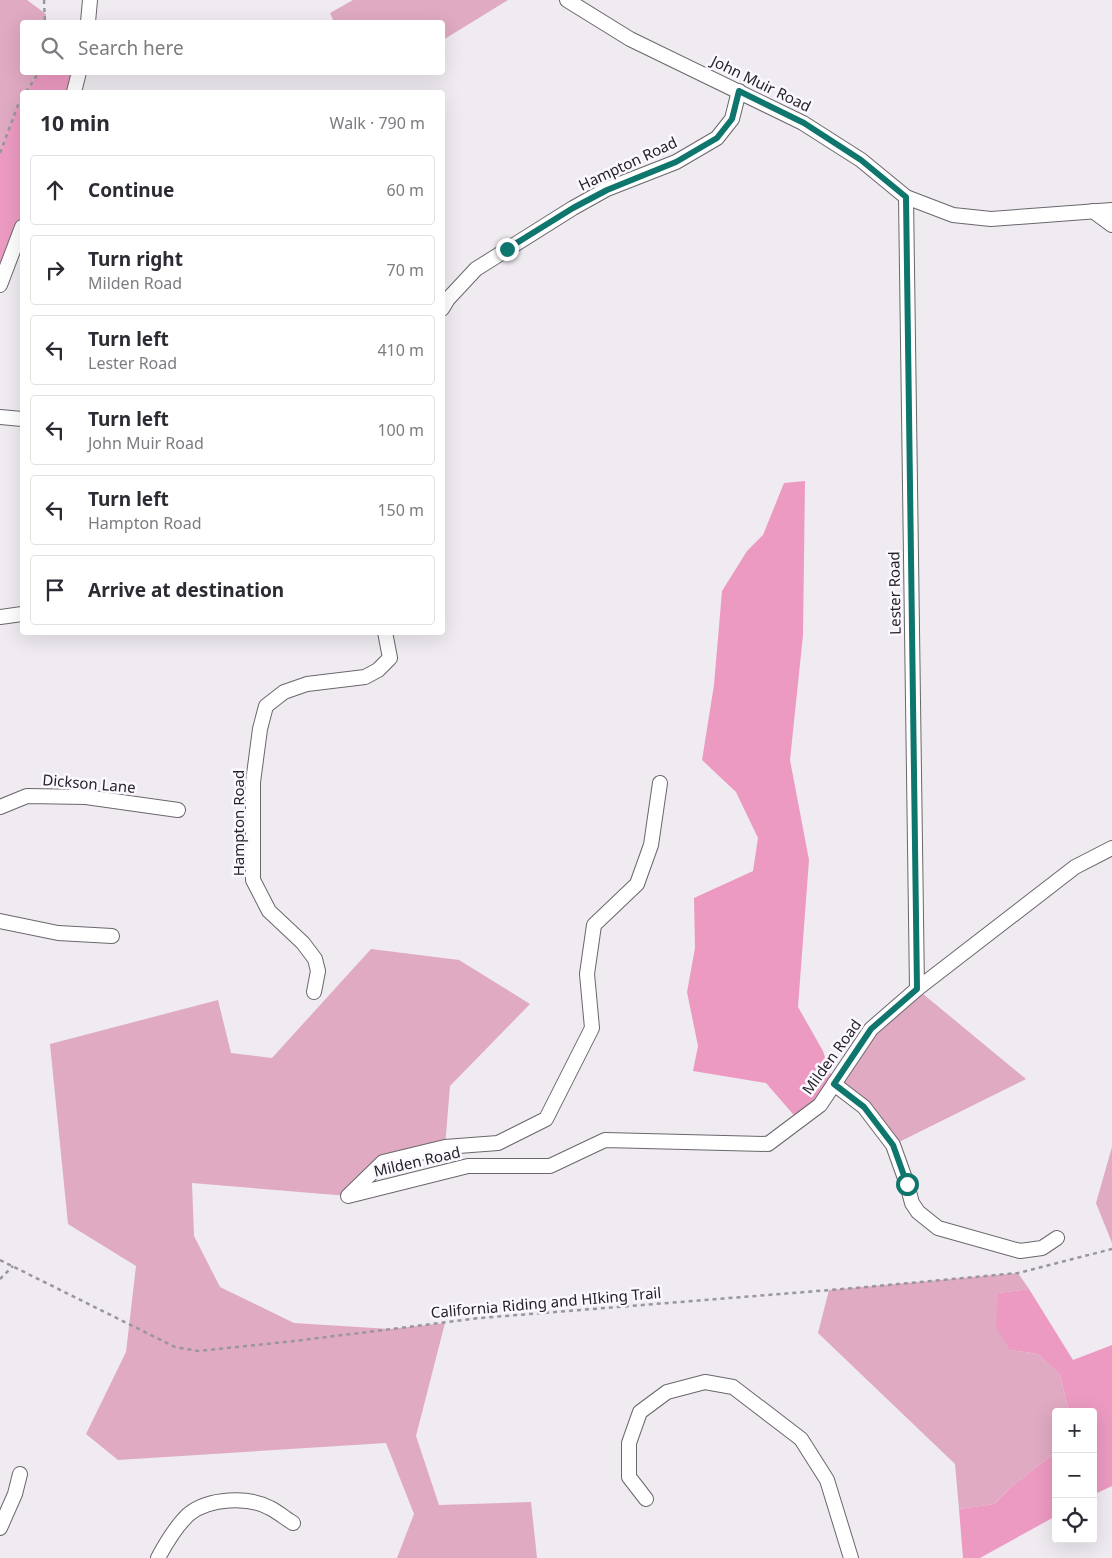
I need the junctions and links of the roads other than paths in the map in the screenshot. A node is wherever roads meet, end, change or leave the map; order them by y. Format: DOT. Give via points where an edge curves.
graph roads {
  1 [pos="90,0"];
  2 [pos="567,0"];
  3 [pos="88,20"];
  4 [pos="78,75"];
  5 [pos="74,90"];
  6 [pos="739,91"];
  7 [pos="906,197"];
  8 [pos="1112,210"];
  9 [pos="1094,212"];
  10 [pos="1112,225"];
  11 [pos="20,232"];
  12 [pos="0,285"];
  13 [pos="445,304"];
  14 [pos="0,417"];
  15 [pos="20,419"];
  16 [pos="20,614"];
  17 [pos="0,618"];
  18 [pos="386,635"];
  19 [pos="660,783"];
  20 [pos="0,808"];
  21 [pos="178,810"];
  22 [pos="1112,848"];
  23 [pos="0,921"];
  24 [pos="112,936"];
  25 [pos="917,989"];
  26 [pos="314,992"];
  27 [pos="834,1084"];
  28 [pos="1057,1238"];
  29 [pos="20,1474"];
  30 [pos="646,1499"];
  31 [pos="293,1522"];
  32 [pos="0,1528"];
  33 [pos="158,1558"];
  34 [pos="851,1558"];
  1 -- 3 [label="street"];
  2 -- 6 [label="street, John Muir Road" via="630,39"];
  4 -- 5 [label="street"];
  6 -- 7 [label="street, John Muir Road" via="804,123 861,160"];
  6 -- 13 [label="street, Hampton Road" via="732,119 717,138 676,162 607,190 573,208 476,269"];
  7 -- 9 [label="street, John Muir Road" via="953,215 991,220"];
  7 -- 25 [label="street, Lester Road"];
  8 -- 9 [label="street, John Muir Road"];
  9 -- 10 [label="street"];
  11 -- 12 [label="street"];
  14 -- 15 [label="street"];
  16 -- 17 [label="street"];
  18 -- 26 [label="street, Hampton Road" via="390,658 378,670 365,678 306,684 284,692 266,706 260,729 253,782 253,880 269,911 315,959 318,971"];
  19 -- 27 [label="street, Milden Road" via="651,845 637,884 594,924 587,974 592,1028 546,1119 498,1143 446,1146 383,1162 348,1196 468,1166 550,1166 605,1140 768,1144 820,1105"];
  20 -- 21 [label="street, Dickson Lane" via="27,796 86,798"];
  22 -- 25 [label="street, Milden Road" via="1075,867"];
  23 -- 24 [label="street" via="58,933"];
  25 -- 27 [label="street, Milden Road" via="871,1029"];
  27 -- 28 [label="street" via="864,1107 893,1145 912,1203 938,1228 1020,1251 1042,1248"];
  29 -- 32 [label="street"];
  30 -- 34 [label="street" via="629,1477 629,1443 640,1412 668,1392 705,1382 734,1388 800,1439 827,1480"];
  31 -- 33 [label="street" via="269,1507 248,1500 214,1502 190,1514"];
}
